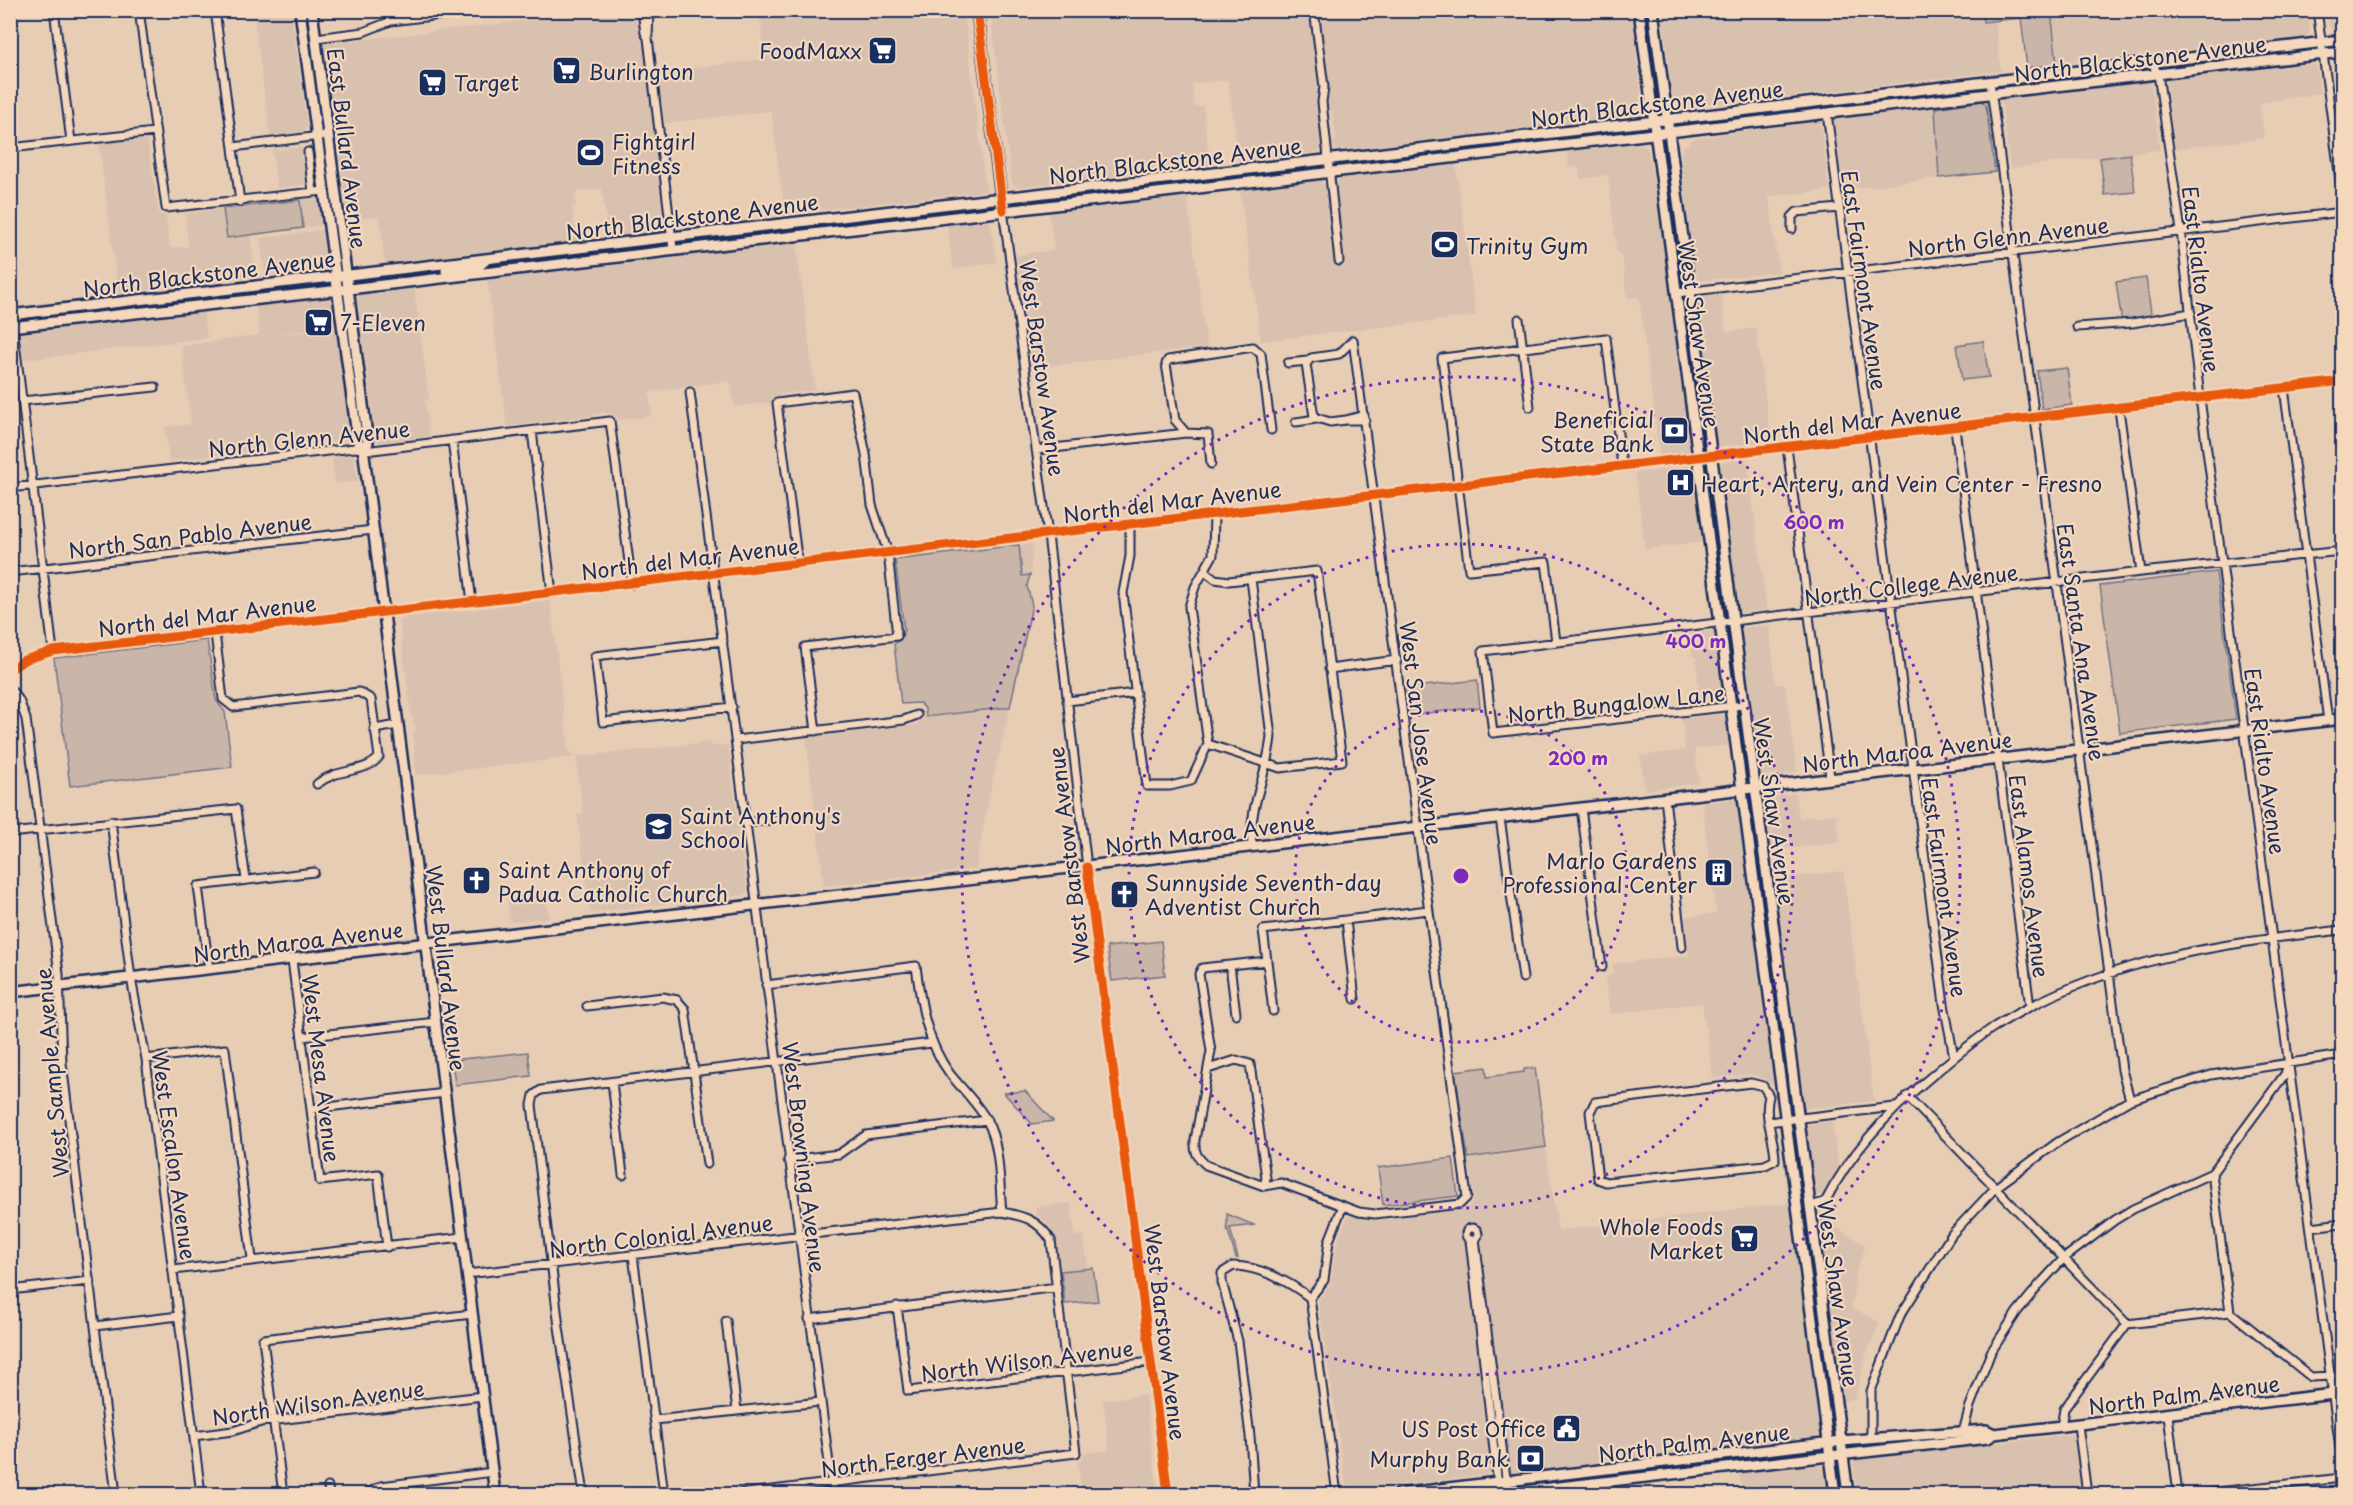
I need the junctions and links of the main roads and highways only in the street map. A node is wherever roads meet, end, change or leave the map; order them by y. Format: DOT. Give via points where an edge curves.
graph roads {
  1 [pos="300,10"];
  2 [pos="312,10"];
  3 [pos="977,10"];
  4 [pos="1639,10"];
  5 [pos="1653,10"];
  6 [pos="2343,40"];
  7 [pos="2343,52"];
  8 [pos="1871,96"];
  9 [pos="1825,101"];
  10 [pos="1827,114"];
  11 [pos="1666,118"];
  12 [pos="1652,119"];
  13 [pos="1757,122"];
  14 [pos="1668,132"];
  15 [pos="1654,134"];
  16 [pos="1209,174"];
  17 [pos="1148,194"];
  18 [pos="1001,198"];
  19 [pos="1003,210"];
  20 [pos="542,252"];
  21 [pos="487,259"];
  22 [pos="495,270"];
  23 [pos="346,274"];
  24 [pos="334,276"];
  25 [pos="409,282"];
  26 [pos="349,289"];
  27 [pos="336,290"];
  28 [pos="63,308"];
  29 [pos="11,314"];
  30 [pos="12,327"];
  31 [pos="346,366"];
  32 [pos="365,419"];
  33 [pos="363,448"];
  34 [pos="2343,719"];
  35 [pos="1754,787"];
  36 [pos="1742,789"];
  37 [pos="426,944"];
  38 [pos="10,992"];
  39 [pos="1804,1252"];
  40 [pos="1824,1310"];
  41 [pos="2338,1394"];
  42 [pos="1994,1434"];
  43 [pos="1841,1441"];
  44 [pos="1829,1443"];
  45 [pos="1843,1455"];
  46 [pos="1830,1456"];
  47 [pos="1611,1471"];
  48 [pos="1535,1490"];
  49 [pos="495,1494"];
  50 [pos="1398,1494"];
  51 [pos="1502,1494"];
  52 [pos="1835,1494"];
  53 [pos="1848,1494"];
  1 -- 24 [label="main road, East Bullard Avenue"];
  2 -- 23 [label="main road, East Bullard Avenue"];
  3 -- 18 [label="main road"];
  4 -- 12 [label="main road, West Shaw Avenue"];
  5 -- 11 [label="main road, West Shaw Avenue"];
  6 -- 8 [label="main road, North Blackstone Avenue"];
  7 -- 10 [label="main road, North Blackstone Avenue"];
  8 -- 9 [label="main road, North Blackstone Avenue"];
  8 -- 10 [label="main road" via="1865,102 1833,106"];
  9 -- 11 [label="main road, North Blackstone Avenue"];
  9 -- 13 [label="main road" via="1820,109 1767,115"];
  10 -- 13 [label="main road, North Blackstone Avenue"];
  11 -- 12 [label="main road, North Blackstone Avenue"];
  11 -- 14 [label="main road, West Shaw Avenue"];
  12 -- 15 [label="main road, West Shaw Avenue"];
  12 -- 16 [label="main road, North Blackstone Avenue"];
  13 -- 14 [label="main road, North Blackstone Avenue"];
  14 -- 15 [label="main road, North Blackstone Avenue"];
  14 -- 35 [label="main road, West Shaw Avenue"];
  15 -- 17 [label="main road, North Blackstone Avenue"];
  15 -- 36 [label="main road, West Shaw Avenue"];
  16 -- 17 [label="main road" via="1201,180 1158,186"];
  16 -- 18 [label="main road, North Blackstone Avenue"];
  17 -- 19 [label="main road, North Blackstone Avenue"];
  18 -- 19 [label="main road"];
  18 -- 20 [label="main road, North Blackstone Avenue"];
  19 -- 22 [label="main road, North Blackstone Avenue"];
  20 -- 21 [label="main road, North Blackstone Avenue"];
  20 -- 22 [label="main road" via="536,258 501,263"];
  21 -- 23 [label="main road, North Blackstone Avenue"];
  21 -- 25 [label="main road" via="479,266"];
  22 -- 25 [label="main road, North Blackstone Avenue"];
  23 -- 24 [label="main road, North Blackstone Avenue"];
  23 -- 26 [label="main road, East Bullard Avenue"];
  24 -- 27 [label="main road, East Bullard Avenue"];
  24 -- 28 [label="main road, North Blackstone Avenue"];
  25 -- 26 [label="main road, North Blackstone Avenue"];
  26 -- 27 [label="main road, North Blackstone Avenue"];
  26 -- 32 [label="main road, West Bullard Avenue"];
  27 -- 30 [label="main road, North Blackstone Avenue"];
  27 -- 31 [label="main road, West Bullard Avenue"];
  28 -- 29 [label="main road, North Blackstone Avenue"];
  28 -- 30 [label="main road" via="48,315 20,319"];
  31 -- 32 [label="main road" via="353,372 358,405"];
  31 -- 33 [label="main road, West Bullard Avenue" via="358,444"];
  32 -- 33 [label="main road, West Bullard Avenue" via="368,443"];
  33 -- 37 [label="main road, West Bullard Avenue"];
  34 -- 35 [label="main road, North Maroa Avenue"];
  35 -- 36 [label="main road, North Maroa Avenue"];
  35 -- 40 [label="main road, West Shaw Avenue"];
  36 -- 37 [label="main road, North Maroa Avenue"];
  36 -- 39 [label="main road, West Shaw Avenue"];
  37 -- 38 [label="main road, North Maroa Avenue"];
  37 -- 49 [label="main road, West Bullard Avenue"];
  39 -- 40 [label="main road" via="1811,1260 1816,1299"];
  39 -- 44 [label="main road, West Shaw Avenue"];
  40 -- 43 [label="main road, West Shaw Avenue"];
  41 -- 42 [label="main road, North Palm Avenue"];
  42 -- 43 [label="main road, North Palm Avenue" via="1986,1430"];
  42 -- 45 [label="main road, North Palm Avenue" via="1988,1438"];
  43 -- 44 [label="main road, North Palm Avenue"];
  43 -- 45 [label="main road, West Shaw Avenue"];
  44 -- 46 [label="main road, West Shaw Avenue"];
  44 -- 47 [label="main road, North Palm Avenue"];
  45 -- 46 [label="main road, North Palm Avenue"];
  45 -- 53 [label="main road, West Shaw Avenue"];
  46 -- 48 [label="main road, North Palm Avenue"];
  46 -- 52 [label="main road, West Shaw Avenue"];
  47 -- 48 [label="main road" via="1605,1477"];
  47 -- 50 [label="main road, North Palm Avenue"];
  48 -- 51 [label="main road, North Palm Avenue"];
}
